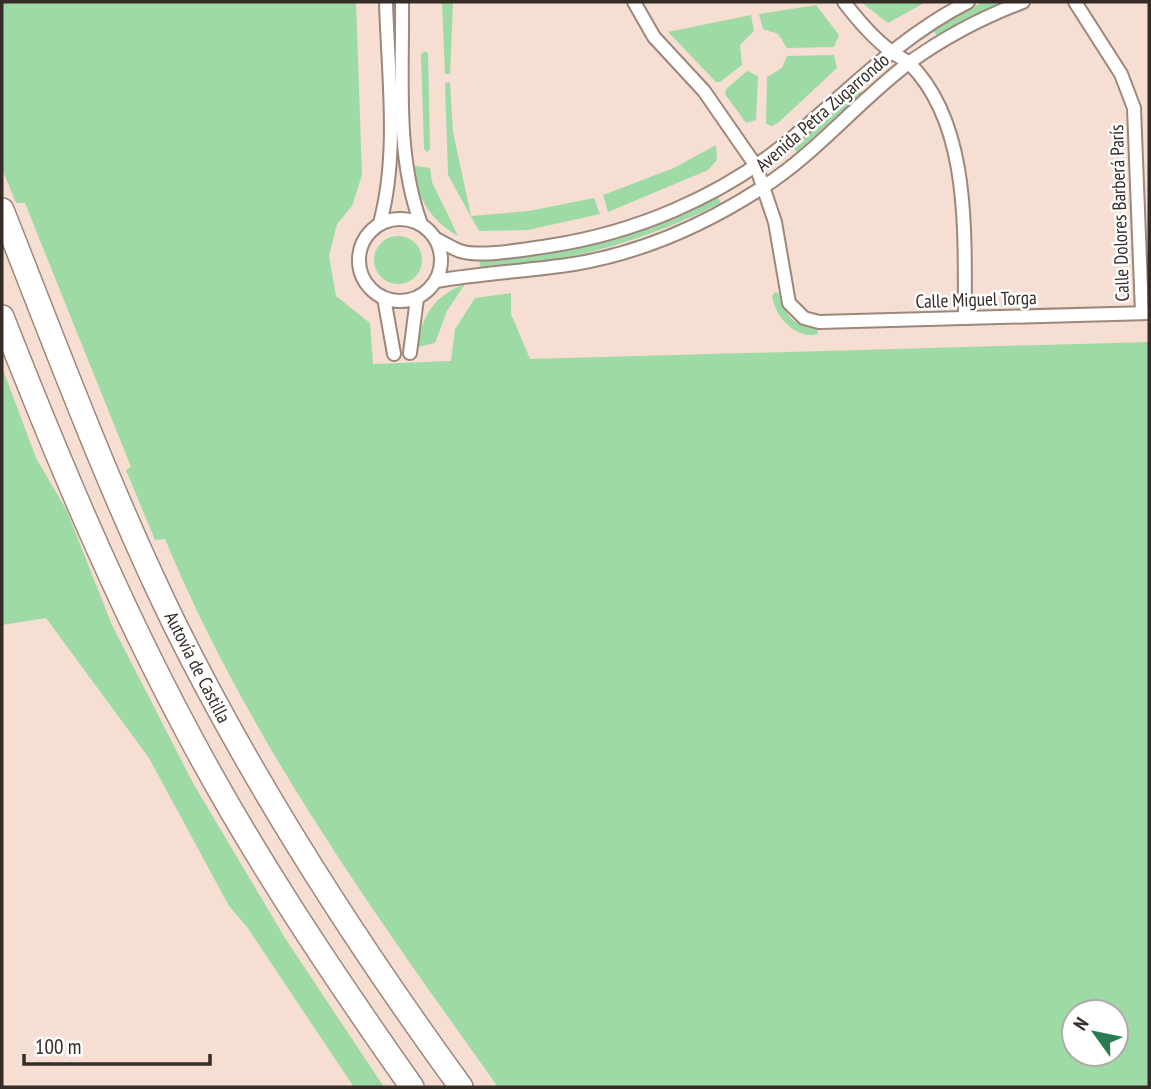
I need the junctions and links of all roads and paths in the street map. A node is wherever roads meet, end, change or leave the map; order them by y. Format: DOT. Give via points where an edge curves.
graph roads {
  1 [pos="386,2"];
  2 [pos="402,2"];
  3 [pos="634,2"];
  4 [pos="844,2"];
  5 [pos="968,2"];
  6 [pos="1023,2"];
  7 [pos="1075,2"];
  8 [pos="890,50"];
  9 [pos="909,63"];
  10 [pos="756,166"];
  11 [pos="764,188"];
  12 [pos="2,210"];
  13 [pos="380,223"];
  14 [pos="421,224"];
  15 [pos="436,239"];
  16 [pos="436,281"];
  17 [pos="417,298"];
  18 [pos="384,299"];
  19 [pos="1146,313"];
  20 [pos="2,317"];
  21 [pos="965,318"];
  22 [pos="410,353"];
  23 [pos="394,354"];
  24 [pos="412,1087"];
  25 [pos="461,1087"];
  1 -- 13 [label="street" via="390,159"];
  2 -- 14 [label="street" via="404,158"];
  3 -- 10 [label="street" via="654,37 704,92"];
  4 -- 8 [label="street"];
  5 -- 8 [label="street, Avenida Petra Zugarrondo"];
  6 -- 9 [label="street, Avenida Petra Zugarrondo" via="972,24"];
  7 -- 19 [label="street, Calle Dolores Barberá París" via="1121,74 1134,108"];
  8 -- 9 [label="street"];
  8 -- 10 [label="street, Avenida Petra Zugarrondo"];
  9 -- 11 [label="street, Avenida Petra Zugarrondo"];
  9 -- 21 [label="street" via="929,90 955,154 961,183"];
  10 -- 11 [label="street"];
  10 -- 15 [label="street, Avenida Petra Zugarrondo" via="719,189 657,217 564,244 475,252"];
  11 -- 16 [label="street, Avenida Petra Zugarrondo" via="702,223 617,255"];
  11 -- 21 [label="street, Calle Miguel Torga" via="782,251 789,303 804,318 818,322"];
  12 -- 25 [label="highway, Autovía de Castilla" via="125,515 221,713 330,899"];
  13 -- 14 [label="street" via="394,219"];
  13 -- 18 [label="street" via="365,240 359,262 362,277"];
  14 -- 15 [label="street"];
  15 -- 16 [label="street" via="442,260"];
  16 -- 17 [label="street"];
  17 -- 18 [label="street"];
  17 -- 22 [label="street"];
  18 -- 23 [label="street"];
  19 -- 21 [label="street, Calle Miguel Torga"];
  20 -- 24 [label="highway, Autovía de Castilla" via="90,529 185,729 298,920"];
}
